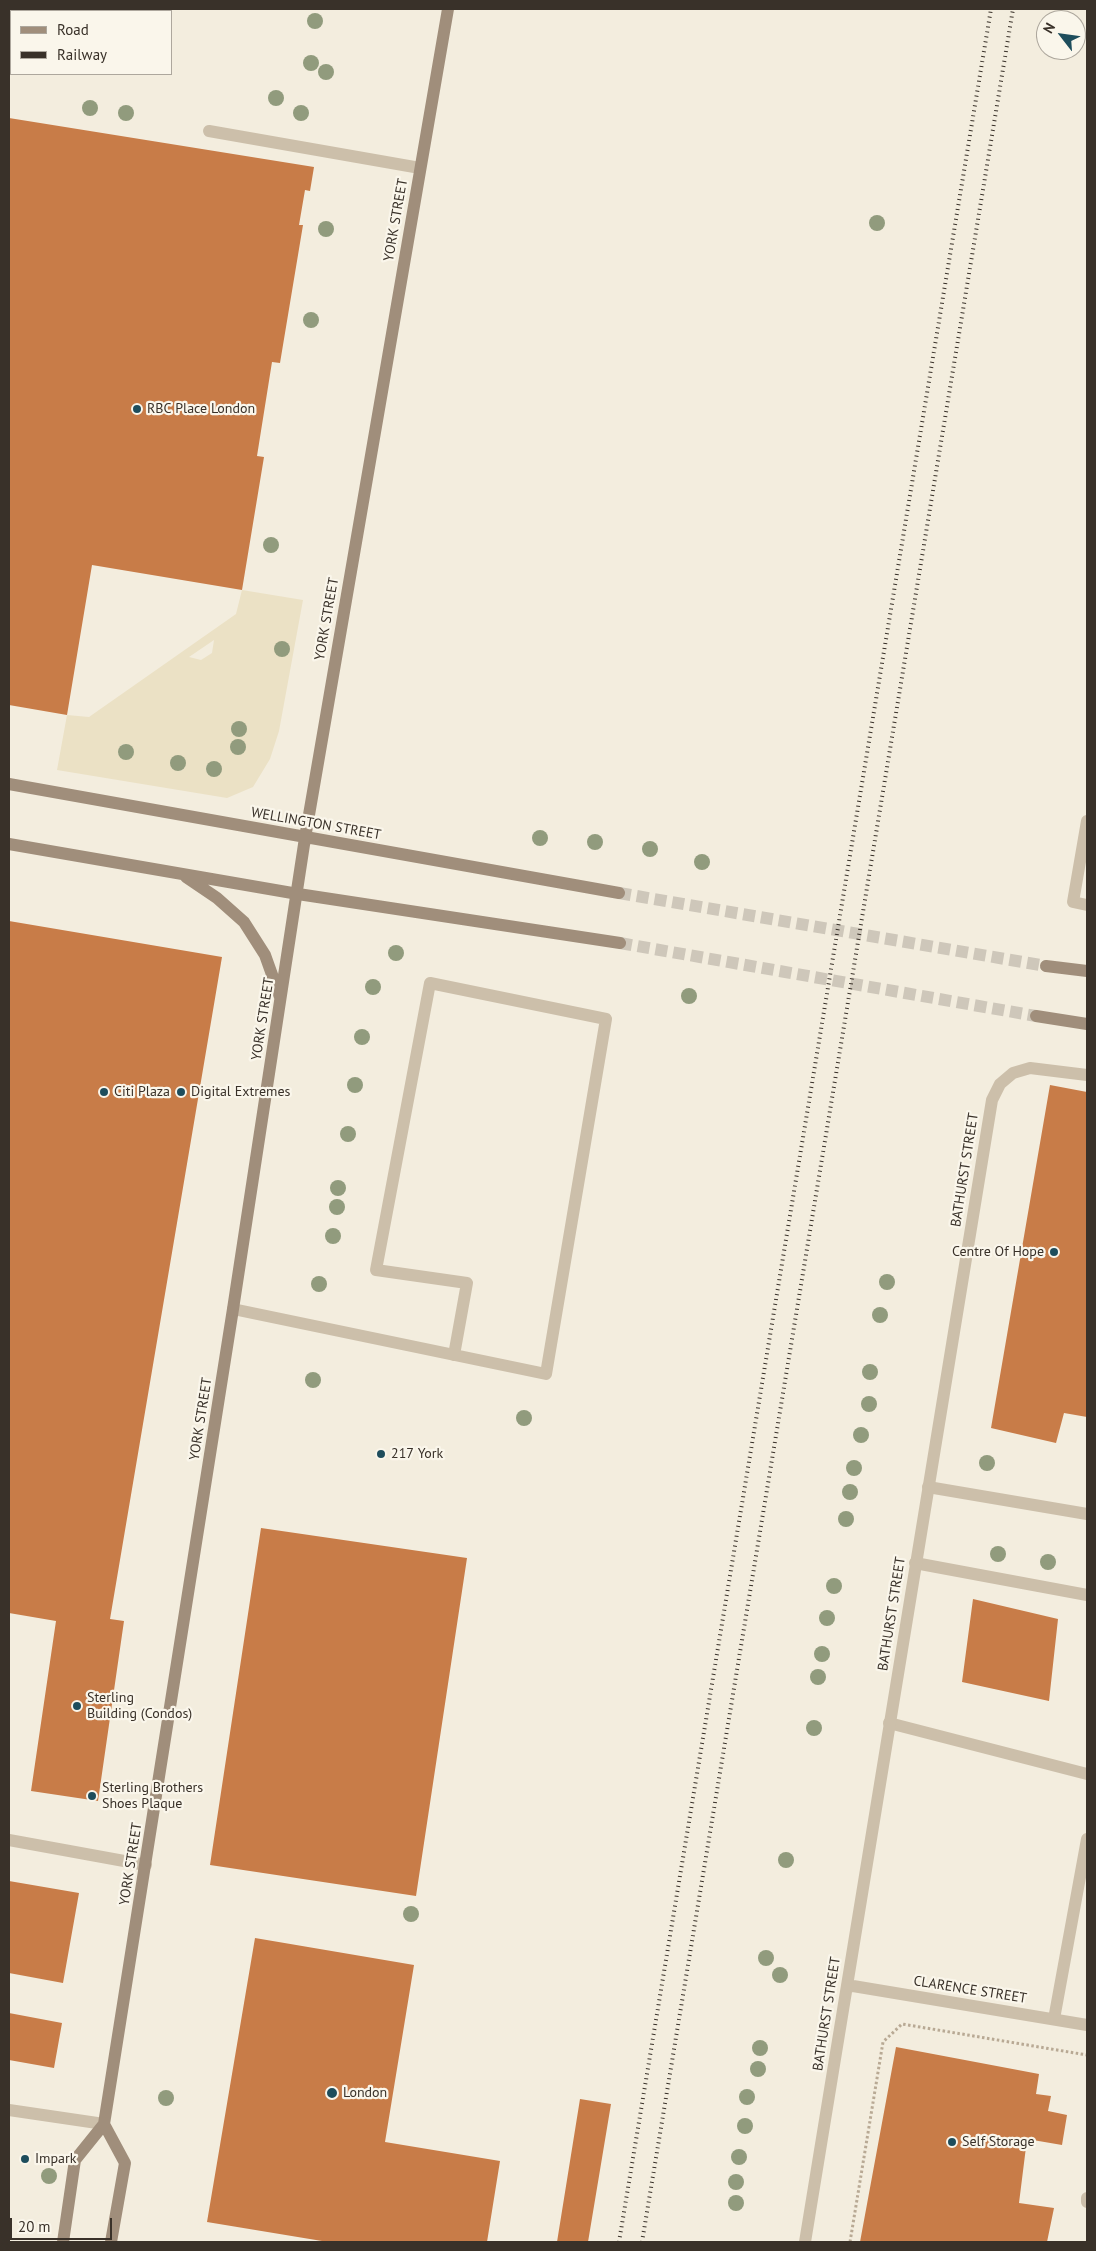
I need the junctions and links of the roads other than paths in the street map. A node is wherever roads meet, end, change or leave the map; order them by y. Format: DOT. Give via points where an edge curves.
graph roads {
  1 [pos="448,9"];
  2 [pos="209,131"];
  3 [pos="420,168"];
  4 [pos="9,784"];
  5 [pos="1087,821"];
  6 [pos="305,838"];
  7 [pos="9,844"];
  8 [pos="182,874"];
  9 [pos="619,893"];
  10 [pos="298,894"];
  11 [pos="1087,905"];
  12 [pos="620,943"];
  13 [pos="1046,966"];
  14 [pos="1087,971"];
  15 [pos="281,999"];
  16 [pos="1036,1016"];
  17 [pos="1087,1024"];
  18 [pos="1087,1075"];
  19 [pos="234,1309"];
  20 [pos="454,1354"];
  21 [pos="928,1487"];
  22 [pos="1087,1514"];
  23 [pos="915,1563"];
  24 [pos="1087,1595"];
  25 [pos="889,1723"];
  26 [pos="1087,1774"];
  27 [pos="1087,1838"];
  28 [pos="9,1840"];
  29 [pos="146,1865"];
  30 [pos="847,1985"];
  31 [pos="1054,2019"];
  32 [pos="1087,2025"];
  33 [pos="9,2110"];
  34 [pos="104,2124"];
  35 [pos="1087,2198"];
  36 [pos="1087,2202"];
  37 [pos="63,2242"];
  38 [pos="111,2242"];
  39 [pos="805,2242"];
  1 -- 3 [label="main road, YORK STREET"];
  2 -- 3 [label="street"];
  3 -- 6 [label="main road, YORK STREET"];
  4 -- 6 [label="main road, WELLINGTON STREET"];
  5 -- 11 [label="street" via="1073,902"];
  6 -- 9 [label="main road, WELLINGTON STREET"];
  6 -- 10 [label="main road, YORK STREET"];
  7 -- 8 [label="main road"];
  8 -- 10 [label="main road"];
  8 -- 15 [label="main road" via="218,898 244,922 266,955"];
  10 -- 12 [label="main road"];
  10 -- 15 [label="main road, YORK STREET"];
  13 -- 14 [label="main road"];
  15 -- 19 [label="main road, YORK STREET"];
  16 -- 17 [label="main road"];
  18 -- 21 [label="street, BATHURST STREET" via="1030,1068 1013,1073 1000,1084 992,1100"];
  19 -- 20 [label="street"];
  19 -- 29 [label="main road, YORK STREET"];
  20 -- 20 [label="street" via="546,1374 606,1019 430,983 376,1270 467,1284"];
  21 -- 22 [label="street"];
  21 -- 23 [label="street, BATHURST STREET"];
  23 -- 24 [label="street"];
  23 -- 25 [label="street, BATHURST STREET"];
  25 -- 26 [label="street"];
  25 -- 30 [label="street, BATHURST STREET"];
  27 -- 31 [label="street"];
  28 -- 29 [label="street"];
  29 -- 34 [label="main road, YORK STREET"];
  30 -- 31 [label="street, CLARENCE STREET"];
  30 -- 39 [label="street, BATHURST STREET"];
  31 -- 32 [label="street, CLARENCE STREET"];
  33 -- 34 [label="street"];
  34 -- 37 [label="main road, YORK STREET" via="75,2160"];
  34 -- 38 [label="main road" via="125,2163"];
  35 -- 36 [label="street"];
}
